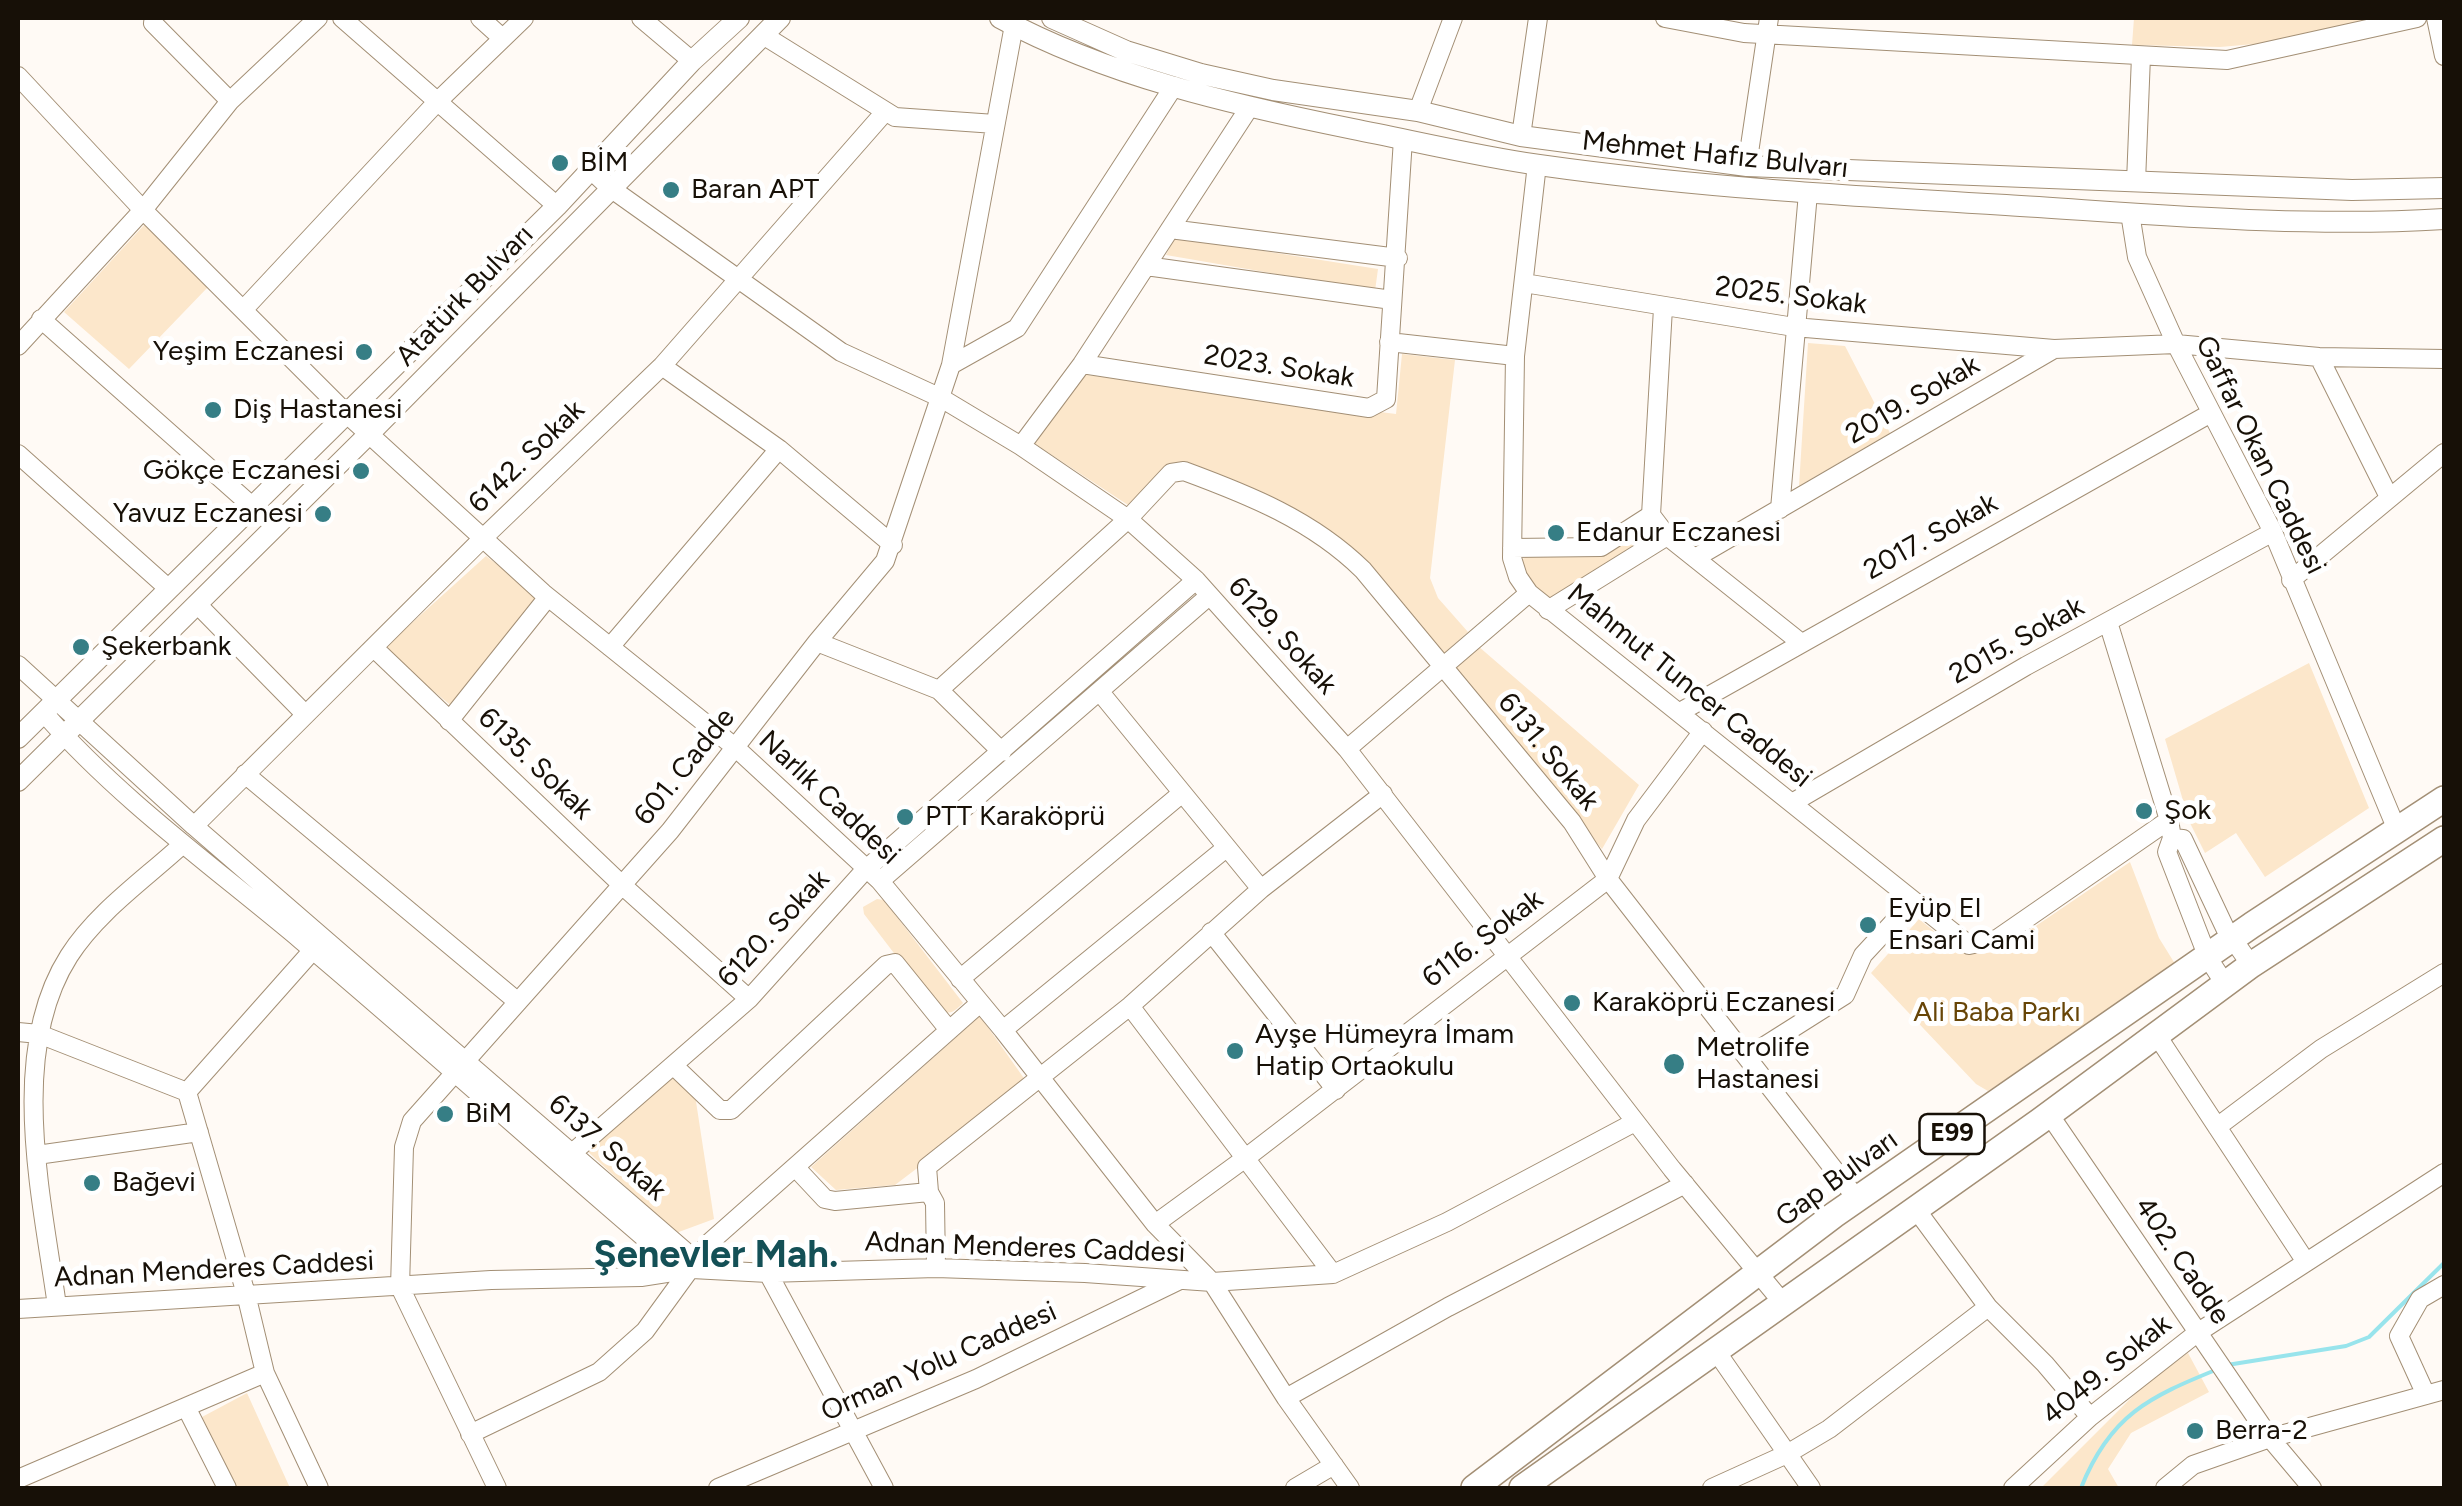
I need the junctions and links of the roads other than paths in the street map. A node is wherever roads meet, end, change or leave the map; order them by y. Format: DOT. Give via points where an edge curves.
graph roads {
  1 [pos="154,18"];
  2 [pos="318,18"];
  3 [pos="342,18"];
  4 [pos="480,18"];
  5 [pos="524,18"];
  6 [pos="641,18"];
  7 [pos="739,18"];
  8 [pos="780,18"];
  9 [pos="1052,18"];
  10 [pos="1453,18"];
  11 [pos="1538,18"];
  12 [pos="1665,18"];
  13 [pos="2417,18"];
  14 [pos="2436,18"];
  15 [pos="1007,21"];
  16 [pos="1767,26"];
  17 [pos="763,35"];
  18 [pos="501,37"];
  19 [pos="2141,56"];
  20 [pos="2444,56"];
  21 [pos="692,61"];
  22 [pos="18,76"];
  23 [pos="1174,86"];
  24 [pos="230,100"];
  25 [pos="437,102"];
  26 [pos="1248,108"];
  27 [pos="1418,112"];
  28 [pos="884,113"];
  29 [pos="995,124"];
  30 [pos="1521,136"];
  31 [pos="1403,139"];
  32 [pos="1537,164"];
  33 [pos="1747,166"];
  34 [pos="592,170"];
  35 [pos="2136,182"];
  36 [pos="609,187"];
  37 [pos="2444,188"];
  38 [pos="1808,193"];
  39 [pos="557,206"];
  40 [pos="144,210"];
  41 [pos="2130,213"];
  42 [pos="2444,218"];
  43 [pos="1170,229"];
  44 [pos="1398,258"];
  45 [pos="1146,266"];
  46 [pos="741,279"];
  47 [pos="1524,283"];
  48 [pos="1392,300"];
  49 [pos="1663,308"];
  50 [pos="243,310"];
  51 [pos="41,319"];
  52 [pos="1794,327"];
  53 [pos="1389,342"];
  54 [pos="2176,344"];
  55 [pos="18,346"];
  56 [pos="2054,350"];
  57 [pos="1515,356"];
  58 [pos="2320,357"];
  59 [pos="2444,359"];
  60 [pos="1082,364"];
  61 [pos="951,365"];
  62 [pos="662,366"];
  63 [pos="940,398"];
  64 [pos="2211,413"];
  65 [pos="348,414"];
  66 [pos="369,434"];
  67 [pos="1021,446"];
  68 [pos="779,449"];
  69 [pos="2444,452"];
  70 [pos="18,454"];
  71 [pos="2390,498"];
  72 [pos="253,506"];
  73 [pos="1780,509"];
  74 [pos="1651,515"];
  75 [pos="1128,519"];
  76 [pos="2273,532"];
  77 [pos="1667,536"];
  78 [pos="483,538"];
  79 [pos="892,545"];
  80 [pos="1512,548"];
  81 [pos="1695,558"];
  82 [pos="1196,580"];
  83 [pos="2290,580"];
  84 [pos="170,590"];
  85 [pos="1529,593"];
  86 [pos="1208,596"];
  87 [pos="548,597"];
  88 [pos="197,604"];
  89 [pos="1548,610"];
  90 [pos="2108,622"];
  91 [pos="817,642"];
  92 [pos="1800,642"];
  93 [pos="610,647"];
  94 [pos="374,648"];
  95 [pos="18,664"];
  96 [pos="1444,668"];
  97 [pos="939,690"];
  98 [pos="1100,692"];
  99 [pos="51,707"];
  100 [pos="1680,712"];
  101 [pos="306,714"];
  102 [pos="450,720"];
  103 [pos="70,728"];
  104 [pos="1703,730"];
  105 [pos="18,738"];
  106 [pos="736,748"];
  107 [pos="1347,750"];
  108 [pos="1002,752"];
  109 [pos="245,774"];
  110 [pos="18,781"];
  111 [pos="1181,794"];
  112 [pos="1383,794"];
  113 [pos="2444,798"];
  114 [pos="1792,803"];
  115 [pos="194,826"];
  116 [pos="2171,829"];
  117 [pos="2398,830"];
  118 [pos="2444,839"];
  119 [pos="183,844"];
  120 [pos="1226,848"];
  121 [pos="873,876"];
  122 [pos="1608,879"];
  123 [pos="622,886"];
  124 [pos="1261,890"];
  125 [pos="1913,902"];
  126 [pos="1212,932"];
  127 [pos="2233,940"];
  128 [pos="313,950"];
  129 [pos="1506,956"];
  130 [pos="2208,958"];
  131 [pos="2251,965"];
  132 [pos="2444,973"];
  133 [pos="960,979"];
  134 [pos="2225,984"];
  135 [pos="748,1000"];
  136 [pos="518,1002"];
  137 [pos="980,1003"];
  138 [pos="1130,1006"];
  139 [pos="949,1030"];
  140 [pos="1003,1030"];
  141 [pos="18,1032"];
  142 [pos="39,1034"];
  143 [pos="2156,1034"];
  144 [pos="1746,1057"];
  145 [pos="674,1066"];
  146 [pos="460,1068"];
  147 [pos="1040,1078"];
  148 [pos="1336,1090"];
  149 [pos="187,1092"];
  150 [pos="2049,1114"];
  151 [pos="1635,1122"];
  152 [pos="2218,1127"];
  153 [pos="199,1132"];
  154 [pos="571,1154"];
  155 [pos="36,1156"];
  156 [pos="1248,1158"];
  157 [pos="796,1167"];
  158 [pos="2444,1173"];
  159 [pos="1685,1184"];
  160 [pos="929,1192"];
  161 [pos="1857,1199"];
  162 [pos="1915,1208"];
  163 [pos="1155,1224"];
  164 [pos="2306,1262"];
  165 [pos="936,1268"];
  166 [pos="692,1269"];
  167 [pos="768,1273"];
  168 [pos="1332,1274"];
  169 [pos="1756,1275"];
  170 [pos="1181,1280"];
  171 [pos="1212,1282"];
  172 [pos="2444,1285"];
  173 [pos="400,1287"];
  174 [pos="246,1294"];
  175 [pos="1783,1304"];
  176 [pos="57,1306"];
  177 [pos="1988,1307"];
  178 [pos="18,1309"];
  179 [pos="2197,1332"];
  180 [pos="1716,1351"];
  181 [pos="265,1374"];
  182 [pos="2444,1390"];
  183 [pos="2426,1395"];
  184 [pos="1286,1398"];
  185 [pos="187,1409"];
  186 [pos="2090,1416"];
  187 [pos="852,1432"];
  188 [pos="470,1434"];
  189 [pos="2270,1438"];
  190 [pos="1787,1454"];
  191 [pos="1334,1466"];
  192 [pos="18,1480"];
  193 [pos="227,1488"];
  194 [pos="319,1488"];
  195 [pos="497,1488"];
  196 [pos="718,1488"];
  197 [pos="884,1488"];
  198 [pos="1295,1488"];
  199 [pos="1350,1488"];
  200 [pos="1474,1488"];
  201 [pos="1522,1488"];
  202 [pos="1712,1488"];
  203 [pos="1811,1488"];
  204 [pos="2013,1488"];
  205 [pos="2165,1488"];
  206 [pos="2312,1488"];
  1 -- 24 [label="street"];
  2 -- 24 [label="street"];
  3 -- 25 [label="street"];
  4 -- 18 [label="street"];
  5 -- 18 [label="street"];
  6 -- 21 [label="street"];
  7 -- 21 [label="main road, Atatürk Bulvarı"];
  8 -- 17 [label="main road, Atatürk Bulvarı"];
  9 -- 27 [label="main road, Mehmet Hafız Bulvarı" via="1126,52 1200,74"];
  10 -- 27 [label="street"];
  11 -- 30 [label="street"];
  12 -- 16 [label="street"];
  13 -- 19 [label="street" via="2227,60"];
  14 -- 20 [label="street"];
  15 -- 23 [label="main road, Mehmet Hafız Bulvarı"];
  15 -- 29 [label="street, 601. Cadde"];
  16 -- 19 [label="street"];
  16 -- 33 [label="street"];
  17 -- 28 [label="street"];
  17 -- 36 [label="main road, Atatürk Bulvarı"];
  18 -- 25 [label="street"];
  19 -- 35 [label="street"];
  21 -- 34 [label="main road, Atatürk Bulvarı"];
  22 -- 40 [label="street, Narlık Caddesi"];
  23 -- 26 [label="main road, Mehmet Hafız Bulvarı"];
  23 -- 61 [label="street" via="1016,328"];
  24 -- 40 [label="street"];
  25 -- 39 [label="street"];
  25 -- 50 [label="street"];
  26 -- 31 [label="main road, Mehmet Hafız Bulvarı"];
  26 -- 43 [label="street"];
  27 -- 30 [label="main road, Mehmet Hafız Bulvarı"];
  28 -- 29 [label="street"];
  28 -- 46 [label="street, 6142. Sokak"];
  29 -- 61 [label="street, 601. Cadde"];
  30 -- 33 [label="main road, Mehmet Hafız Bulvarı"];
  31 -- 32 [label="main road, Mehmet Hafız Bulvarı"];
  31 -- 44 [label="street, 2023. Sokak"];
  32 -- 38 [label="main road, Mehmet Hafız Bulvarı"];
  32 -- 47 [label="street, Mahmut Tuncer Caddesi"];
  33 -- 35 [label="main road, Mehmet Hafız Bulvarı"];
  34 -- 36 [label="street, 6129. Sokak"];
  34 -- 39 [label="main road, Atatürk Bulvarı"];
  35 -- 37 [label="main road, Mehmet Hafız Bulvarı"];
  36 -- 46 [label="street, 6129. Sokak"];
  36 -- 66 [label="main road, Atatürk Bulvarı"];
  38 -- 41 [label="main road, Mehmet Hafız Bulvarı"];
  38 -- 52 [label="street"];
  39 -- 65 [label="main road, Atatürk Bulvarı"];
  40 -- 50 [label="street, Narlık Caddesi"];
  40 -- 51 [label="street"];
  41 -- 42 [label="main road, Mehmet Hafız Bulvarı" via="2362,224"];
  41 -- 54 [label="street, Gaffar Okan Caddesi" via="2137,257"];
  43 -- 44 [label="street"];
  43 -- 45 [label="street"];
  44 -- 48 [label="street, 2023. Sokak"];
  45 -- 48 [label="street"];
  45 -- 60 [label="street"];
  46 -- 62 [label="street, 6142. Sokak"];
  46 -- 63 [label="street, 6129. Sokak" via="841,352"];
  47 -- 49 [label="street, 2025. Sokak"];
  47 -- 57 [label="street, Mahmut Tuncer Caddesi"];
  48 -- 53 [label="street, 2023. Sokak"];
  49 -- 52 [label="street, 2025. Sokak"];
  49 -- 74 [label="street"];
  50 -- 65 [label="street, Narlık Caddesi"];
  51 -- 55 [label="street"];
  51 -- 72 [label="street"];
  52 -- 56 [label="street, 2025. Sokak"];
  52 -- 73 [label="street"];
  53 -- 57 [label="street"];
  53 -- 60 [label="street, 2023. Sokak" via="1386,399 1370,408"];
  54 -- 56 [label="street, 2019. Sokak"];
  54 -- 58 [label="street, 2019. Sokak"];
  54 -- 64 [label="street, Gaffar Okan Caddesi"];
  56 -- 73 [label="street, 2019. Sokak"];
  57 -- 80 [label="street, Mahmut Tuncer Caddesi"];
  58 -- 59 [label="street, 2019. Sokak"];
  58 -- 71 [label="street"];
  60 -- 67 [label="street"];
  61 -- 63 [label="street, 601. Cadde"];
  62 -- 68 [label="street"];
  62 -- 78 [label="street, 6142. Sokak"];
  63 -- 67 [label="street, 6129. Sokak"];
  63 -- 79 [label="street, 601. Cadde"];
  64 -- 76 [label="street, Gaffar Okan Caddesi"];
  64 -- 92 [label="street, 2017. Sokak"];
  65 -- 66 [label="street, Narlık Caddesi"];
  65 -- 72 [label="main road, Atatürk Bulvarı"];
  66 -- 78 [label="street, Narlık Caddesi"];
  66 -- 88 [label="main road, Atatürk Bulvarı"];
  67 -- 75 [label="street, 6129. Sokak"];
  68 -- 79 [label="street"];
  68 -- 93 [label="street"];
  69 -- 71 [label="street"];
  70 -- 84 [label="street"];
  71 -- 83 [label="street"];
  72 -- 84 [label="main road, Atatürk Bulvarı"];
  73 -- 81 [label="street, 2019. Sokak"];
  74 -- 77 [label="street"];
  74 -- 80 [label="street" via="1600,547"];
  75 -- 82 [label="street, 6129. Sokak"];
  75 -- 96 [label="street, 6131. Sokak" via="1170,472 1184,471 1264,501 1340,547"];
  75 -- 97 [label="street"];
  76 -- 83 [label="street, Gaffar Okan Caddesi"];
  76 -- 90 [label="street, 2015. Sokak"];
  77 -- 81 [label="street"];
  77 -- 89 [label="street"];
  78 -- 87 [label="street, Narlık Caddesi"];
  78 -- 94 [label="street, 6142. Sokak"];
  79 -- 91 [label="street, 601. Cadde"];
  80 -- 85 [label="street, Mahmut Tuncer Caddesi"];
  81 -- 92 [label="street"];
  82 -- 86 [label="street, 6129. Sokak"];
  82 -- 108 [label="street, 6120. Sokak"];
  83 -- 117 [label="street, Gaffar Okan Caddesi"];
  84 -- 99 [label="main road, Atatürk Bulvarı"];
  85 -- 89 [label="street, Mahmut Tuncer Caddesi"];
  85 -- 96 [label="street"];
  86 -- 98 [label="street"];
  86 -- 107 [label="street, 6129. Sokak"];
  87 -- 93 [label="street, Narlık Caddesi"];
  87 -- 102 [label="street"];
  88 -- 101 [label="street"];
  88 -- 103 [label="main road, Atatürk Bulvarı"];
  89 -- 100 [label="street, Mahmut Tuncer Caddesi"];
  90 -- 114 [label="street, 2015. Sokak"];
  90 -- 116 [label="street"];
  91 -- 97 [label="street"];
  91 -- 106 [label="street, 601. Cadde"];
  92 -- 100 [label="street, 2017. Sokak"];
  93 -- 106 [label="street, Narlık Caddesi"];
  94 -- 101 [label="street, 6142. Sokak"];
  94 -- 102 [label="street, 6135. Sokak"];
  95 -- 99 [label="street, 6137. Sokak"];
  96 -- 107 [label="street"];
  96 -- 122 [label="street, 6131. Sokak" via="1572,822"];
  97 -- 108 [label="street"];
  98 -- 111 [label="street"];
  98 -- 121 [label="street"];
  99 -- 103 [label="street, 6137. Sokak"];
  99 -- 105 [label="main road, Atatürk Bulvarı"];
  100 -- 104 [label="street, Mahmut Tuncer Caddesi"];
  101 -- 109 [label="street, 6142. Sokak"];
  102 -- 123 [label="street, 6135. Sokak"];
  103 -- 110 [label="main road, Atatürk Bulvarı"];
  103 -- 115 [label="street, 6137. Sokak"];
  103 -- 119 [label="street, 6137. Sokak"];
  104 -- 114 [label="street, Mahmut Tuncer Caddesi"];
  104 -- 122 [label="street, 6116. Sokak" via="1636,820"];
  106 -- 121 [label="street, Narlık Caddesi"];
  106 -- 123 [label="street, 601. Cadde"];
  107 -- 112 [label="street, 6129. Sokak"];
  108 -- 121 [label="street, 6120. Sokak"];
  109 -- 115 [label="street, 6142. Sokak"];
  109 -- 136 [label="street"];
  111 -- 120 [label="street"];
  111 -- 133 [label="street"];
  112 -- 124 [label="street"];
  112 -- 129 [label="street, 6129. Sokak"];
  113 -- 117 [label="highway, Gap Bulvarı / E99"];
  114 -- 125 [label="street, Mahmut Tuncer Caddesi"];
  115 -- 146 [label="street, 6137. Sokak"];
  116 -- 125 [label="street, Mahmut Tuncer Caddesi" via="1998,939 1969,944"];
  116 -- 127 [label="street" via="2183,839"];
  116 -- 130 [label="street" via="2168,852"];
  117 -- 127 [label="highway, Gap Bulvarı / E99"];
  118 -- 131 [label="highway, E99"];
  119 -- 128 [label="street, 6137. Sokak"];
  119 -- 142 [label="street" via="71,953 49,991"];
  120 -- 124 [label="street"];
  120 -- 140 [label="street"];
  121 -- 133 [label="street, Narlık Caddesi"];
  121 -- 135 [label="street, 6120. Sokak"];
  122 -- 129 [label="street, 6116. Sokak"];
  122 -- 144 [label="street, 6131. Sokak"];
  123 -- 135 [label="street, 6135. Sokak"];
  123 -- 136 [label="street, 601. Cadde"];
  124 -- 126 [label="street"];
  125 -- 144 [label="street" via="1863,955 1845,996"];
  126 -- 138 [label="street"];
  126 -- 148 [label="street"];
  127 -- 130 [label="highway, Gap Bulvarı / E99"];
  127 -- 131 [label="street"];
  128 -- 146 [label="street, 6137. Sokak"];
  128 -- 149 [label="street"];
  129 -- 148 [label="street, 6116. Sokak"];
  129 -- 151 [label="street, 6129. Sokak"];
  130 -- 134 [label="street"];
  130 -- 161 [label="highway, Gap Bulvarı / E99"];
  131 -- 134 [label="highway, E99"];
  132 -- 152 [label="street" via="2321,1049"];
  133 -- 137 [label="street, Narlık Caddesi"];
  134 -- 143 [label="highway, E99"];
  135 -- 145 [label="street, 6120. Sokak"];
  136 -- 146 [label="street, 601. Cadde"];
  137 -- 139 [label="street"];
  137 -- 140 [label="street, Narlık Caddesi"];
  138 -- 147 [label="street"];
  138 -- 156 [label="street"];
  139 -- 145 [label="street" via="894,963 886,964 731,1110 720,1110"];
  139 -- 157 [label="street"];
  140 -- 147 [label="street, Narlık Caddesi"];
  141 -- 142 [label="street"];
  142 -- 149 [label="street"];
  142 -- 155 [label="street"];
  143 -- 150 [label="highway, E99"];
  143 -- 152 [label="street"];
  144 -- 161 [label="street, 6131. Sokak"];
  145 -- 154 [label="street, 6120. Sokak"];
  146 -- 154 [label="street, 6137. Sokak"];
  146 -- 166 [label="street, 6137. Sokak" via="675,1264"];
  146 -- 173 [label="street, 601. Cadde" via="412,1122 404,1147"];
  147 -- 160 [label="street" via="927,1167"];
  147 -- 163 [label="street, Narlık Caddesi"];
  148 -- 156 [label="street, 6116. Sokak"];
  149 -- 153 [label="street"];
  150 -- 162 [label="highway, E99"];
  150 -- 179 [label="street, 402. Cadde"];
  151 -- 159 [label="street, 6129. Sokak"];
  151 -- 168 [label="street, Adnan Menderes Caddesi" via="1447,1222"];
  152 -- 164 [label="street"];
  153 -- 155 [label="street"];
  153 -- 174 [label="street"];
  154 -- 166 [label="street, 6137. Sokak" via="686,1252"];
  155 -- 176 [label="street"];
  156 -- 163 [label="street, 6116. Sokak"];
  156 -- 168 [label="street"];
  157 -- 160 [label="street" via="835,1201"];
  157 -- 166 [label="street" via="709,1243"];
  158 -- 164 [label="street, 4049. Sokak"];
  159 -- 169 [label="street, 6129. Sokak"];
  159 -- 184 [label="street"];
  160 -- 165 [label="street"];
  161 -- 169 [label="highway, Gap Bulvarı / E99"];
  162 -- 175 [label="highway, E99"];
  162 -- 177 [label="street"];
  163 -- 171 [label="street, Narlık Caddesi"];
  164 -- 179 [label="street, 4049. Sokak"];
  165 -- 167 [label="street, Adnan Menderes Caddesi"];
  165 -- 170 [label="street, Adnan Menderes Caddesi"];
  166 -- 167 [label="street, Adnan Menderes Caddesi"];
  166 -- 173 [label="street, Adnan Menderes Caddesi" via="642,1278"];
  166 -- 188 [label="street" via="645,1331 599,1372"];
  167 -- 187 [label="street"];
  168 -- 171 [label="street, Adnan Menderes Caddesi"];
  169 -- 175 [label="street, 6129. Sokak"];
  169 -- 200 [label="highway, Gap Bulvarı / E99"];
  170 -- 171 [label="street, Adnan Menderes Caddesi"];
  170 -- 187 [label="street, Orman Yolu Caddesi"];
  171 -- 184 [label="street, Narlık Caddesi"];
  172 -- 183 [label="street" via="2420,1298 2399,1336"];
  173 -- 174 [label="street, Adnan Menderes Caddesi"];
  173 -- 188 [label="street, 601. Cadde"];
  174 -- 176 [label="street, Adnan Menderes Caddesi"];
  174 -- 181 [label="street"];
  175 -- 180 [label="highway, E99"];
  176 -- 178 [label="street, Adnan Menderes Caddesi"];
  177 -- 186 [label="street"];
  177 -- 190 [label="street"];
  179 -- 186 [label="street, 4049. Sokak"];
  179 -- 189 [label="street, 402. Cadde"];
  180 -- 190 [label="street"];
  180 -- 201 [label="highway, E99"];
  181 -- 185 [label="street"];
  181 -- 194 [label="street"];
  182 -- 183 [label="street"];
  183 -- 189 [label="street"];
  184 -- 191 [label="street, Narlık Caddesi"];
  185 -- 192 [label="street"];
  185 -- 193 [label="street"];
  186 -- 204 [label="street, 4049. Sokak"];
  187 -- 196 [label="street, Orman Yolu Caddesi"];
  187 -- 197 [label="street"];
  188 -- 195 [label="street, 601. Cadde"];
  189 -- 205 [label="street" via="2193,1466"];
  189 -- 206 [label="street, 402. Cadde"];
  190 -- 202 [label="street"];
  190 -- 203 [label="street"];
  191 -- 198 [label="street"];
  191 -- 199 [label="street, Narlık Caddesi"];
}
